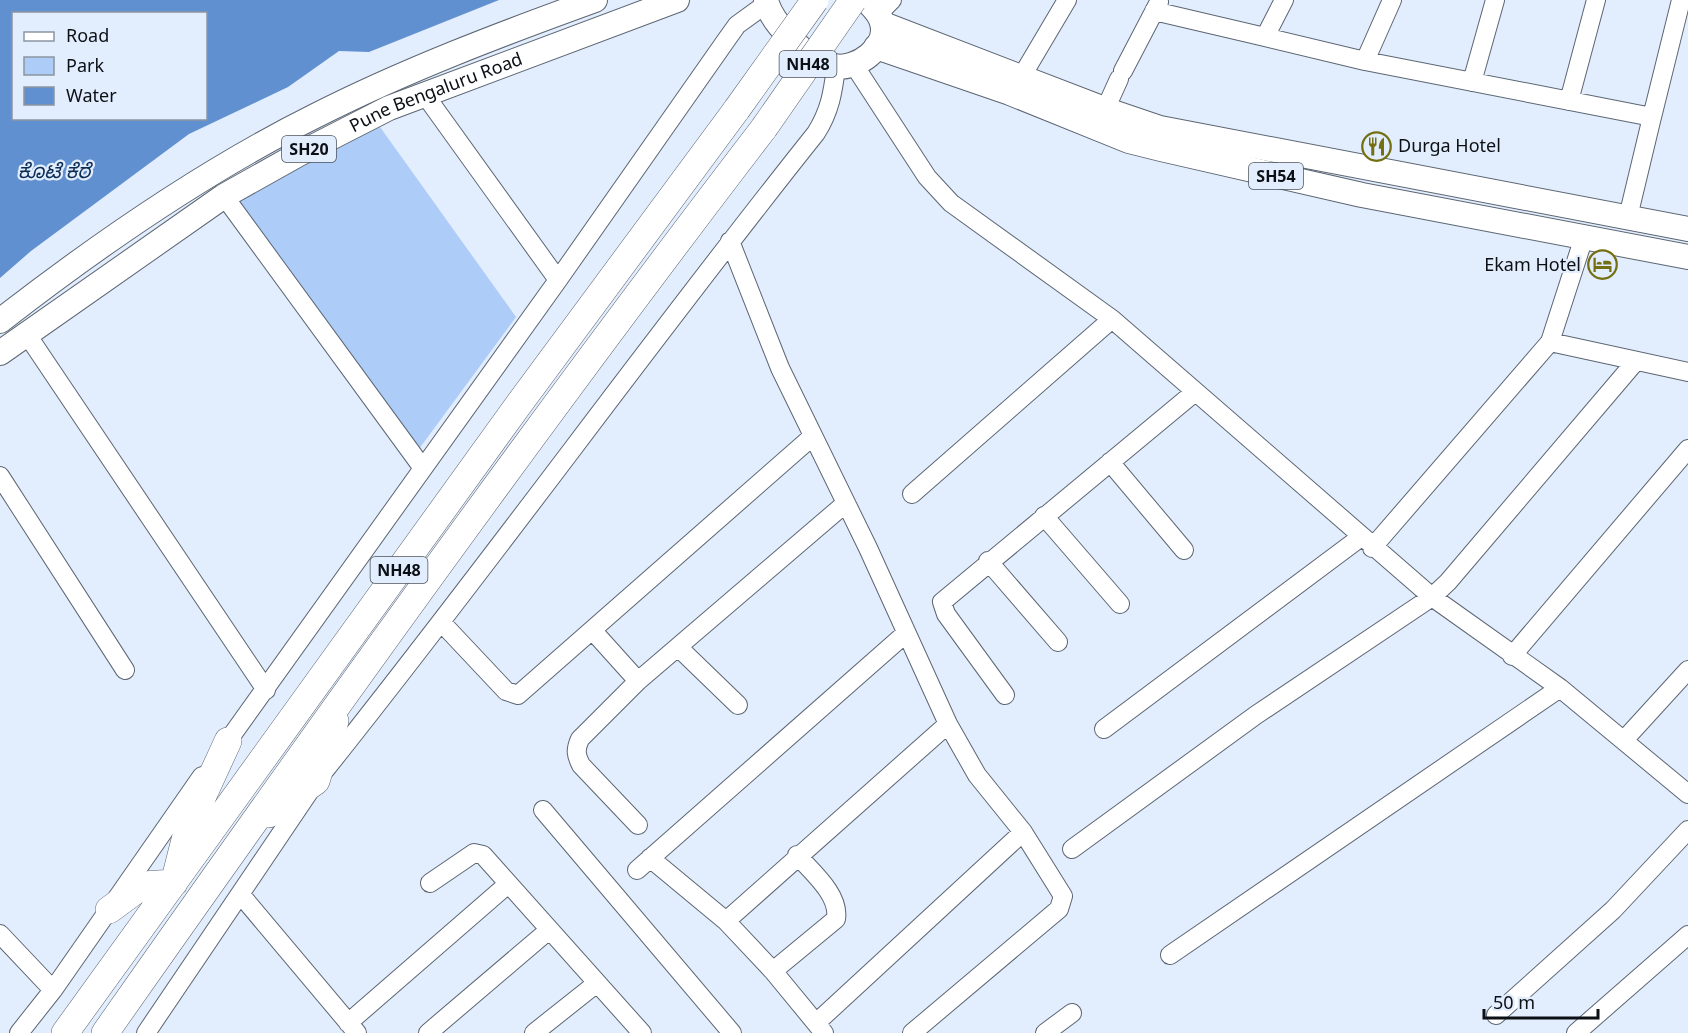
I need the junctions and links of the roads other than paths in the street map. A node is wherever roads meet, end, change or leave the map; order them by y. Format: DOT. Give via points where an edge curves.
graph roads {
  1 [pos="595,0"];
  2 [pos="677,0"];
  3 [pos="815,0"];
  4 [pos="853,0"];
  5 [pos="1067,0"];
  6 [pos="1284,0"];
  7 [pos="1392,0"];
  8 [pos="1495,0"];
  9 [pos="1596,0"];
  10 [pos="1681,0"];
  11 [pos="766,2"];
  12 [pos="1157,6"];
  13 [pos="880,9"];
  14 [pos="1265,38"];
  15 [pos="876,47"];
  16 [pos="1365,61"];
  17 [pos="845,66"];
  18 [pos="1022,76"];
  19 [pos="1472,82"];
  20 [pos="425,95"];
  21 [pos="1569,101"];
  22 [pos="1652,117"];
  23 [pos="1101,119"];
  24 [pos="1235,155"];
  25 [pos="224,196"];
  26 [pos="1552,204"];
  27 [pos="1628,217"];
  28 [pos="1688,229"];
  29 [pos="1548,230"];
  30 [pos="1584,237"];
  31 [pos="730,241"];
  32 [pos="1688,257"];
  33 [pos="558,280"];
  34 [pos="1112,319"];
  35 [pos="0,321"];
  36 [pos="28,336"];
  37 [pos="1550,342"];
  38 [pos="0,353"];
  39 [pos="1636,361"];
  40 [pos="1688,372"];
  41 [pos="1195,392"];
  42 [pos="813,436"];
  43 [pos="1688,449"];
  44 [pos="1110,462"];
  45 [pos="422,467"];
  46 [pos="0,476"];
  47 [pos="912,494"];
  48 [pos="846,503"];
  49 [pos="1044,516"];
  50 [pos="1367,542"];
  51 [pos="1184,550"];
  52 [pos="988,561"];
  53 [pos="1432,597"];
  54 [pos="1120,604"];
  55 [pos="442,623"];
  56 [pos="593,631"];
  57 [pos="905,634"];
  58 [pos="1058,642"];
  59 [pos="678,647"];
  60 [pos="1512,656"];
  61 [pos="125,670"];
  62 [pos="1688,670"];
  63 [pos="638,681"];
  64 [pos="1560,688"];
  65 [pos="266,690"];
  66 [pos="1005,694"];
  67 [pos="341,701"];
  68 [pos="738,705"];
  69 [pos="948,724"];
  70 [pos="1104,729"];
  71 [pos="1624,739"];
  72 [pos="228,741"];
  73 [pos="316,781"];
  74 [pos="1688,794"];
  75 [pos="543,810"];
  76 [pos="253,825"];
  77 [pos="638,825"];
  78 [pos="1688,830"];
  79 [pos="1023,832"];
  80 [pos="1072,849"];
  81 [pos="797,855"];
  82 [pos="174,883"];
  83 [pos="430,884"];
  84 [pos="508,884"];
  85 [pos="242,895"];
  86 [pos="108,910"];
  87 [pos="726,921"];
  88 [pos="549,930"];
  89 [pos="0,934"];
  90 [pos="1688,935"];
  91 [pos="1170,955"];
  92 [pos="773,971"];
  93 [pos="597,983"];
  94 [pos="53,990"];
  95 [pos="1072,1013"];
  96 [pos="1496,1015"];
  97 [pos="353,1028"];
  98 [pos="820,1028"];
  99 [pos="19,1033"];
  100 [pos="65,1033"];
  101 [pos="105,1033"];
  102 [pos="146,1033"];
  103 [pos="428,1033"];
  104 [pos="534,1033"];
  105 [pos="642,1033"];
  106 [pos="732,1033"];
  107 [pos="912,1033"];
  108 [pos="1045,1033"];
  109 [pos="1576,1033"];
  1 -- 35 [label="main road, Pune Bengaluru Road / SH20" via="371,89 314,116 150,212"];
  2 -- 20 [label="main road, Pune Bengaluru Road / SH20"];
  3 -- 82 [label="highway, NH48, bridge"];
  4 -- 67 [label="highway, NH48, bridge" via="764,128 655,270"];
  5 -- 18 [label="street"];
  6 -- 14 [label="street"];
  7 -- 16 [label="street"];
  8 -- 19 [label="street"];
  9 -- 21 [label="street"];
  10 -- 22 [label="street"];
  11 -- 17 [label="main road" via="780,27 809,55"];
  11 -- 33 [label="street" via="737,25"];
  12 -- 14 [label="street"];
  12 -- 23 [label="street"];
  13 -- 15 [label="main road" via="883,31"];
  13 -- 18 [label="main road, SH54"];
  14 -- 16 [label="street"];
  15 -- 17 [label="main road" via="867,57"];
  15 -- 23 [label="main road, SH54"];
  16 -- 19 [label="street"];
  17 -- 31 [label="street" via="827,116"];
  17 -- 34 [label="street" via="927,177 951,203"];
  18 -- 23 [label="main road, SH54"];
  19 -- 21 [label="street"];
  20 -- 25 [label="main road, Pune Bengaluru Road / SH20" via="389,108"];
  20 -- 33 [label="street"];
  21 -- 22 [label="street"];
  22 -- 27 [label="street"];
  23 -- 24 [label="main road, SH54" via="1160,128"];
  24 -- 26 [label="main road, SH54"];
  24 -- 29 [label="main road, SH54" via="1362,195"];
  25 -- 36 [label="main road, Pune Bengaluru Road / SH20"];
  25 -- 45 [label="street"];
  26 -- 27 [label="main road, SH54"];
  26 -- 29 [label="main road"];
  27 -- 28 [label="main road, SH54"];
  29 -- 30 [label="main road, SH54"];
  30 -- 32 [label="main road, SH54"];
  30 -- 37 [label="street"];
  31 -- 42 [label="street" via="780,368"];
  31 -- 55 [label="street"];
  33 -- 45 [label="street"];
  34 -- 41 [label="street"];
  34 -- 47 [label="street"];
  36 -- 38 [label="main road, Pune Bengaluru Road / SH20"];
  36 -- 65 [label="street"];
  37 -- 39 [label="street"];
  37 -- 50 [label="street"];
  39 -- 40 [label="street"];
  39 -- 53 [label="street"];
  41 -- 44 [label="street"];
  41 -- 50 [label="street"];
  42 -- 48 [label="street"];
  42 -- 56 [label="street"];
  43 -- 60 [label="street"];
  44 -- 49 [label="street"];
  44 -- 51 [label="street"];
  45 -- 65 [label="street"];
  46 -- 61 [label="street"];
  48 -- 57 [label="street"];
  48 -- 59 [label="street"];
  49 -- 52 [label="street"];
  49 -- 54 [label="street"];
  50 -- 53 [label="street"];
  50 -- 70 [label="street"];
  52 -- 58 [label="street"];
  52 -- 66 [label="street" via="945,597 942,608"];
  53 -- 60 [label="street"];
  53 -- 80 [label="street" via="1256,715"];
  55 -- 56 [label="street" via="506,691 518,695"];
  55 -- 73 [label="street"];
  56 -- 63 [label="street"];
  57 -- 69 [label="street"];
  57 -- 87 [label="street" via="644,864"];
  59 -- 63 [label="street"];
  59 -- 68 [label="street"];
  60 -- 64 [label="street"];
  62 -- 71 [label="street"];
  63 -- 77 [label="street" via="580,739 576,757"];
  64 -- 71 [label="street"];
  64 -- 91 [label="street"];
  65 -- 72 [label="street"];
  67 -- 73 [label="highway"];
  67 -- 76 [label="highway, NH48"];
  69 -- 79 [label="street" via="977,775"];
  69 -- 81 [label="street"];
  71 -- 74 [label="street"];
  72 -- 82 [label="highway" via="188,828"];
  72 -- 86 [label="street"];
  73 -- 76 [label="highway"];
  73 -- 85 [label="street"];
  75 -- 106 [label="street"];
  76 -- 101 [label="highway, NH48"];
  78 -- 96 [label="street" via="1613,910"];
  79 -- 98 [label="street"];
  79 -- 107 [label="street" via="1063,896 1059,909"];
  81 -- 87 [label="street"];
  81 -- 92 [label="street" via="834,898 836,919"];
  82 -- 86 [label="highway" via="143,885"];
  82 -- 100 [label="highway, NH48"];
  83 -- 84 [label="street" via="474,853 483,855"];
  84 -- 88 [label="street"];
  84 -- 97 [label="street"];
  85 -- 97 [label="street"];
  85 -- 102 [label="street"];
  86 -- 94 [label="street"];
  87 -- 92 [label="street"];
  88 -- 93 [label="street"];
  88 -- 103 [label="street"];
  89 -- 94 [label="street"];
  90 -- 109 [label="street"];
  92 -- 98 [label="street"];
  93 -- 104 [label="street"];
  93 -- 105 [label="street"];
  94 -- 99 [label="street"];
  95 -- 108 [label="street"];
}
